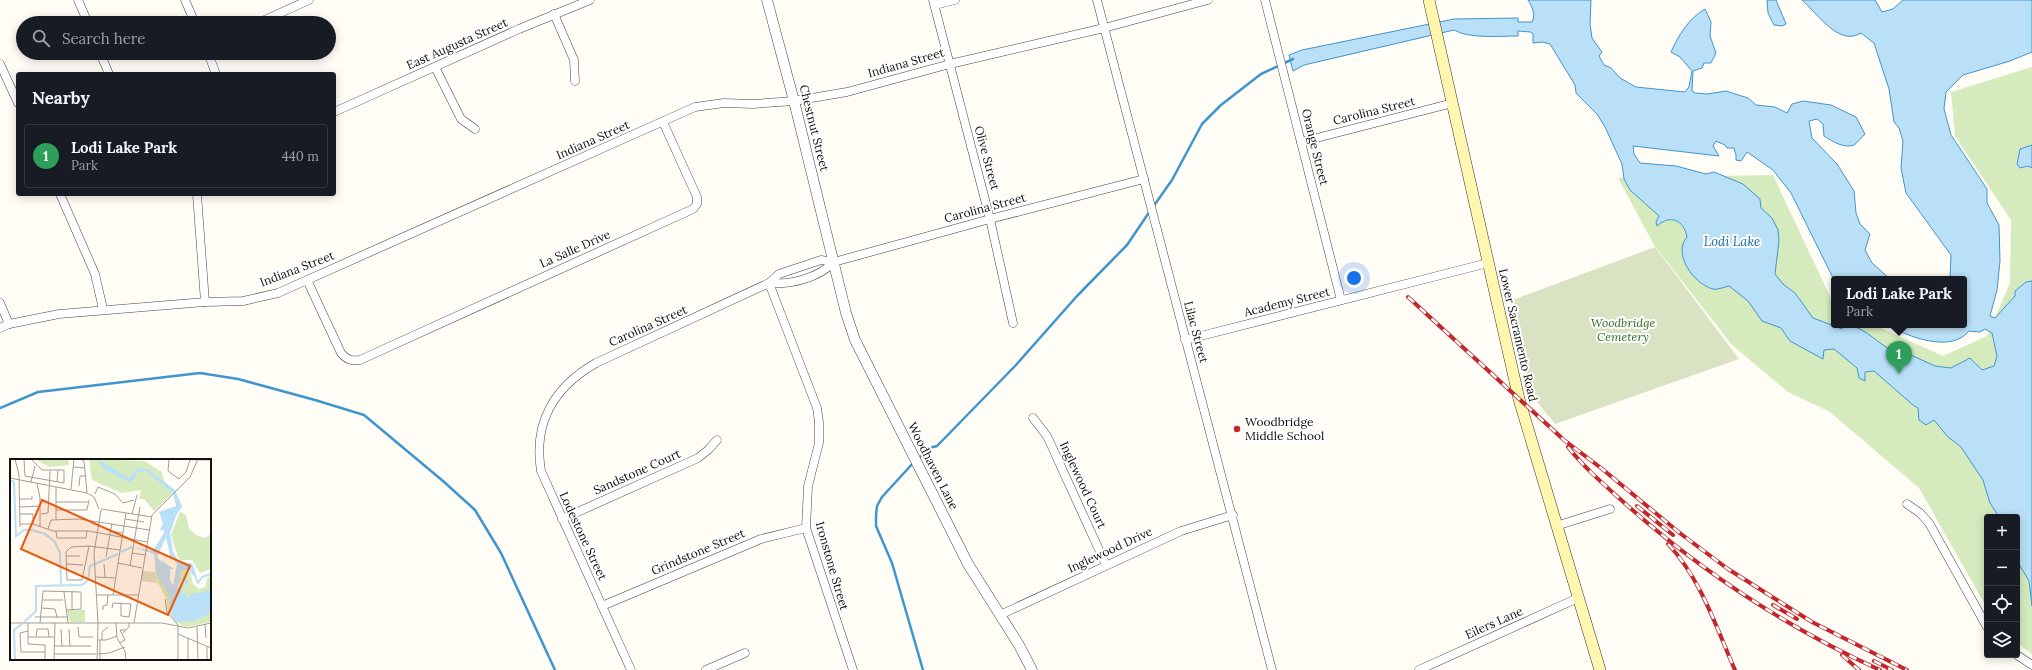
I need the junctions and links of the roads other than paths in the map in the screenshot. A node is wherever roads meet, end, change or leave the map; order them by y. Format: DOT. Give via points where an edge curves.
graph roads {
  1 [pos="78,0"];
  2 [pos="185,0"];
  3 [pos="309,0"];
  4 [pos="590,0"];
  5 [pos="767,0"];
  6 [pos="955,0"];
  7 [pos="1097,0"];
  8 [pos="1208,0"];
  9 [pos="1265,0"];
  10 [pos="1429,0"];
  11 [pos="934,3"];
  12 [pos="554,14"];
  13 [pos="85,16"];
  14 [pos="192,16"];
  15 [pos="274,16"];
  16 [pos="1104,28"];
  17 [pos="103,60"];
  18 [pos="211,60"];
  19 [pos="0,64"];
  20 [pos="950,64"];
  21 [pos="435,67"];
  22 [pos="108,72"];
  23 [pos="215,72"];
  24 [pos="3,79"];
  25 [pos="575,80"];
  26 [pos="16,100"];
  27 [pos="794,100"];
  28 [pos="1453,103"];
  29 [pos="336,111"];
  30 [pos="663,122"];
  31 [pos="475,128"];
  32 [pos="1301,142"];
  33 [pos="1144,180"];
  34 [pos="61,196"];
  35 [pos="197,196"];
  36 [pos="990,219"];
  37 [pos="834,262"];
  38 [pos="1488,263"];
  39 [pos="307,280"];
  40 [pos="769,283"];
  41 [pos="1341,300"];
  42 [pos="205,302"];
  43 [pos="0,303"];
  44 [pos="103,310"];
  45 [pos="1013,323"];
  46 [pos="9,324"];
  47 [pos="0,328"];
  48 [pos="1185,340"];
  49 [pos="550,408"];
  50 [pos="1033,418"];
  51 [pos="717,440"];
  52 [pos="1907,504"];
  53 [pos="1610,509"];
  54 [pos="1233,515"];
  55 [pos="562,519"];
  56 [pos="1556,526"];
  57 [pos="806,528"];
  58 [pos="1106,565"];
  59 [pos="1578,598"];
  60 [pos="602,606"];
  61 [pos="1000,615"];
  62 [pos="1984,622"];
  63 [pos="745,653"];
  64 [pos="2020,657"];
  65 [pos="2032,665"];
  66 [pos="631,670"];
  67 [pos="706,670"];
  68 [pos="853,670"];
  69 [pos="1032,670"];
  70 [pos="1272,670"];
  71 [pos="1419,670"];
  72 [pos="1600,670"];
  1 -- 13 [label="street"];
  2 -- 14 [label="street"];
  3 -- 15 [label="street"];
  4 -- 12 [label="street, East Augusta Street"];
  5 -- 27 [label="street, Chestnut Street"];
  6 -- 11 [label="street"];
  7 -- 16 [label="street, Lilac Street"];
  8 -- 16 [label="street, Indiana Street"];
  9 -- 32 [label="street, Orange Street"];
  10 -- 28 [label="main road, Lower Sacramento Road"];
  11 -- 20 [label="street, Olive Street"];
  12 -- 21 [label="street, East Augusta Street"];
  12 -- 25 [label="street" via="574,60"];
  16 -- 20 [label="street, Indiana Street"];
  16 -- 33 [label="street, Lilac Street"];
  17 -- 22 [label="street"];
  18 -- 23 [label="street"];
  19 -- 24 [label="street"];
  20 -- 27 [label="street, Indiana Street" via="847,92"];
  20 -- 36 [label="street, Olive Street"];
  21 -- 29 [label="street, East Augusta Street"];
  21 -- 31 [label="street" via="461,119"];
  24 -- 26 [label="street"];
  27 -- 30 [label="street, Indiana Street" via="695,107"];
  27 -- 37 [label="street, Chestnut Street"];
  28 -- 32 [label="street, Carolina Street"];
  28 -- 38 [label="main road, Lower Sacramento Road"];
  30 -- 39 [label="street, Indiana Street"];
  30 -- 39 [label="street, La Salle Drive" via="697,197 697,204 693,209 360,360 345,358"];
  32 -- 41 [label="street, Orange Street"];
  33 -- 36 [label="street, Carolina Street"];
  33 -- 48 [label="street, Lilac Street"];
  34 -- 44 [label="street" via="95,274"];
  35 -- 42 [label="street"];
  36 -- 37 [label="street, Carolina Street"];
  36 -- 45 [label="street, Olive Street"];
  37 -- 40 [label="street, Carolina Street" via="821,260 779,274"];
  37 -- 40 [label="street, Carolina Street" via="824,272 784,285"];
  37 -- 61 [label="street, Woodhaven Lane" via="855,340 968,564"];
  38 -- 41 [label="street, Academy Street"];
  38 -- 56 [label="main road, Lower Sacramento Road" via="1520,405"];
  39 -- 42 [label="street, Indiana Street" via="278,293 243,301"];
  40 -- 49 [label="street, Carolina Street" via="581,371 567,383"];
  40 -- 57 [label="street, Ironstone Street" via="811,389 819,422 818,443 806,497"];
  41 -- 48 [label="street, Academy Street"];
  42 -- 44 [label="street, Indiana Street"];
  43 -- 46 [label="street"];
  44 -- 46 [label="street, Indiana Street" via="60,314"];
  46 -- 47 [label="street, Indiana Street"];
  48 -- 54 [label="street, Lilac Street"];
  49 -- 55 [label="street, Lodestone Street" via="540,442 539,459 541,472"];
  50 -- 58 [label="street, Inglewood Court" via="1047,436"];
  51 -- 55 [label="street, Sandstone Court" via="698,458"];
  52 -- 62 [label="street" via="1929,523"];
  53 -- 56 [label="street"];
  54 -- 58 [label="street, Inglewood Drive" via="1180,532"];
  54 -- 70 [label="street, Lilac Street"];
  55 -- 60 [label="street, Lodestone Street"];
  56 -- 59 [label="main road, Lower Sacramento Road"];
  57 -- 60 [label="street, Grindstone Street" via="761,539"];
  57 -- 68 [label="street, Ironstone Street"];
  58 -- 61 [label="street, Inglewood Drive"];
  59 -- 71 [label="street, Eilers Lane"];
  59 -- 72 [label="main road, Lower Sacramento Road"];
  60 -- 66 [label="street, Lodestone Street"];
  61 -- 69 [label="street, Woodhaven Lane"];
  63 -- 67 [label="street"];
  64 -- 65 [label="street"];
}
